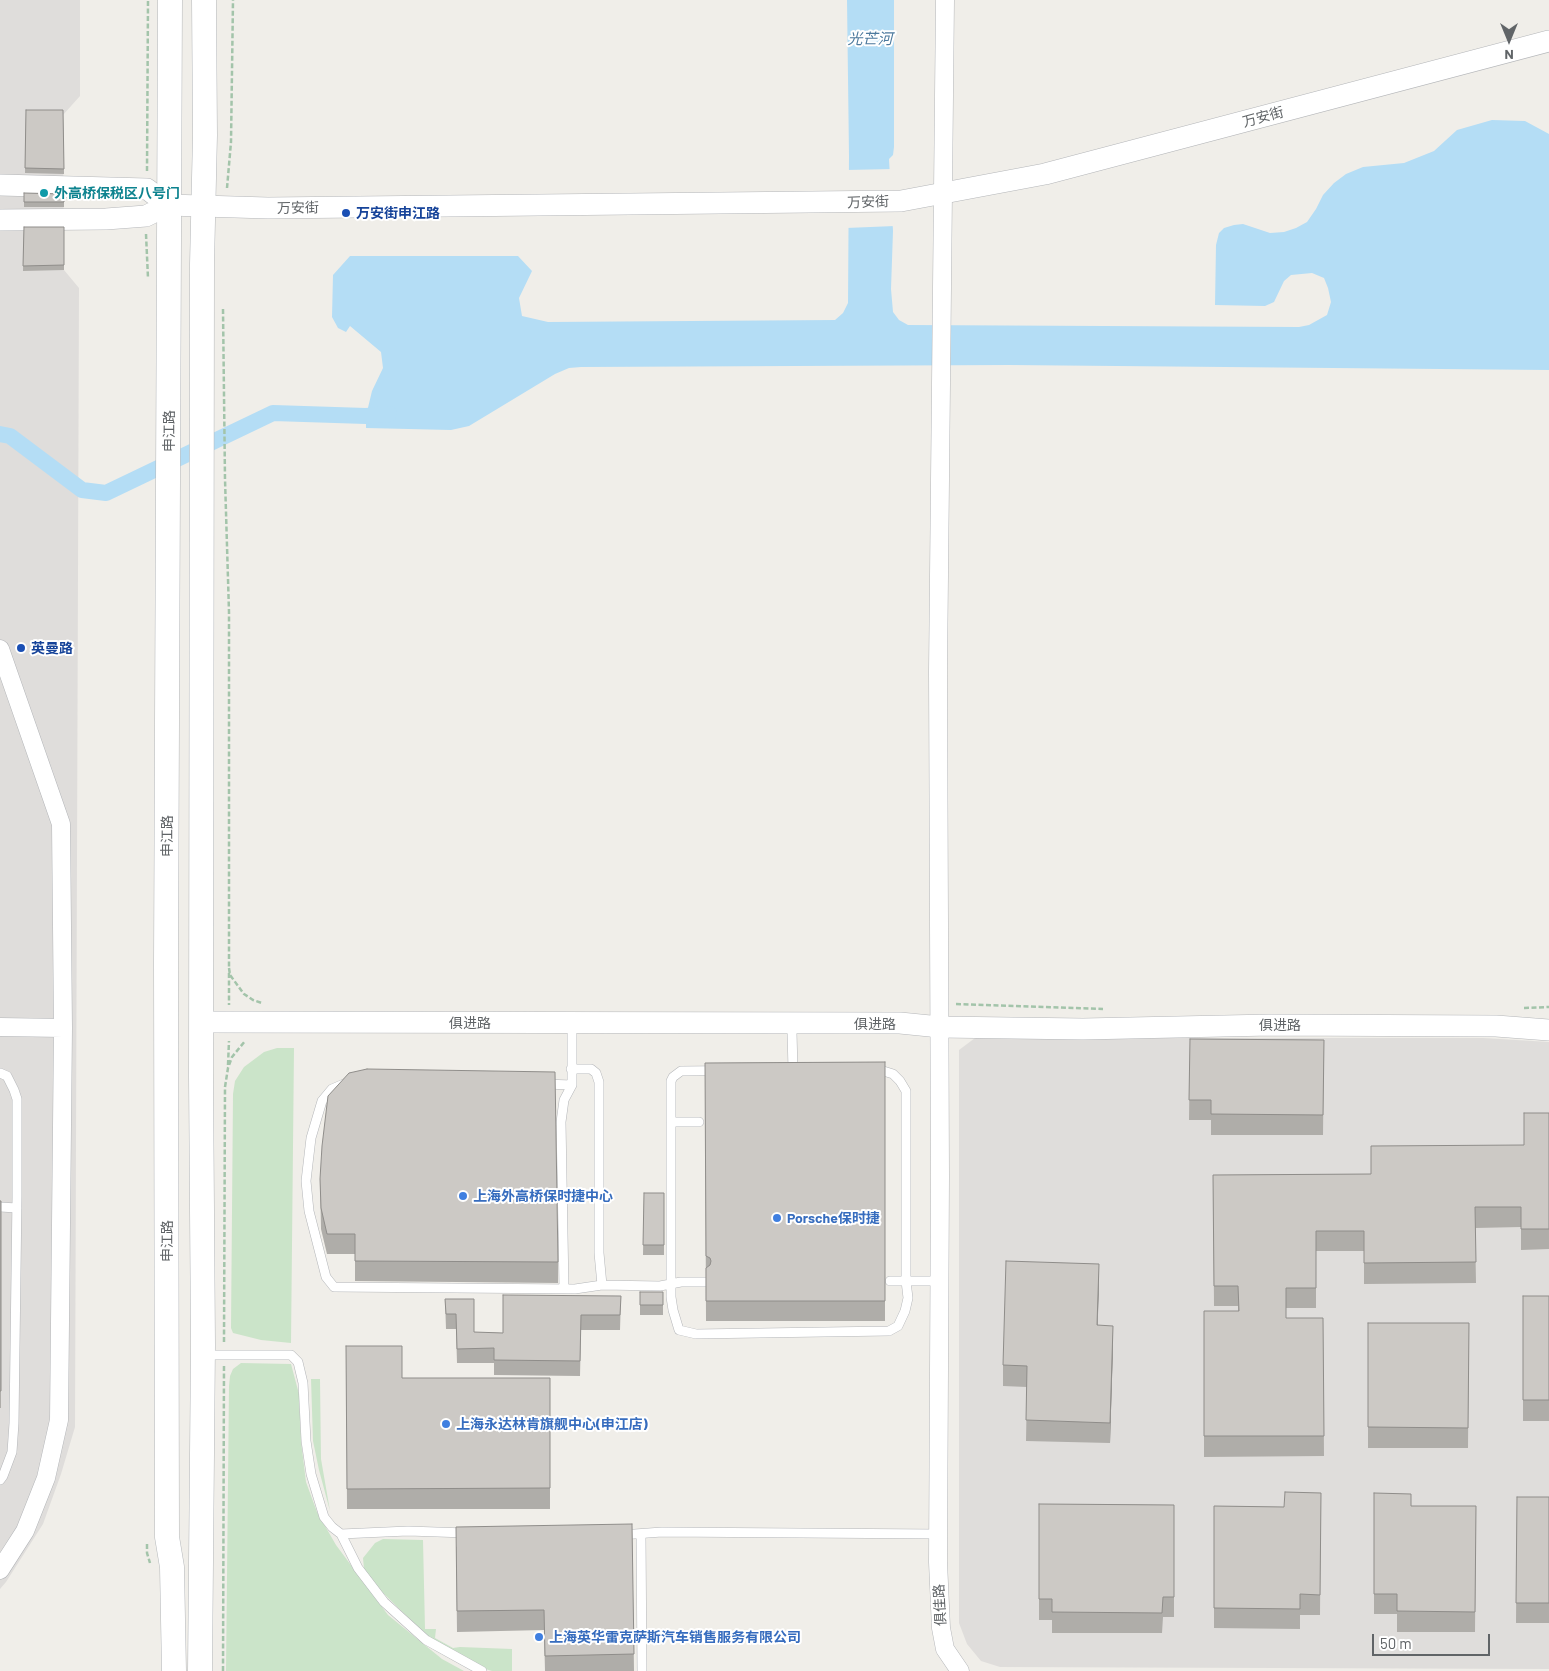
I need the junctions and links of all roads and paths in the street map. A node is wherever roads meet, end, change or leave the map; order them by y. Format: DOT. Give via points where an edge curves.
graph roads {
  1 [pos="170,0"];
  2 [pos="204,0"];
  3 [pos="945,0"];
  4 [pos="1549,41"];
  5 [pos="0,184"];
  6 [pos="942,194"];
  7 [pos="168,205"];
  8 [pos="203,206"];
  9 [pos="0,220"];
  10 [pos="225,401"];
  11 [pos="0,649"];
  12 [pos="201,1022"];
  13 [pos="230,1022"];
  14 [pos="572,1023"];
  15 [pos="0,1027"];
  16 [pos="940,1027"];
  17 [pos="63,1028"];
  18 [pos="1549,1030"];
  19 [pos="792,1032"];
  20 [pos="228,1068"];
  21 [pos="571,1069"];
  22 [pos="793,1070"];
  23 [pos="0,1073"];
  24 [pos="356,1083"];
  25 [pos="532,1084"];
  26 [pos="572,1085"];
  27 [pos="225,1087"];
  28 [pos="671,1122"];
  29 [pos="700,1122"];
  30 [pos="0,1208"];
  31 [pos="17,1208"];
  32 [pos="890,1281"];
  33 [pos="906,1281"];
  34 [pos="940,1281"];
  35 [pos="706,1282"];
  36 [pos="671,1284"];
  37 [pos="602,1285"];
  38 [pos="564,1289"];
  39 [pos="214,1355"];
  40 [pos="0,1480"];
  41 [pos="341,1534"];
  42 [pos="474,1534"];
  43 [pos="938,1534"];
  44 [pos="610,1535"];
  45 [pos="641,1535"];
  46 [pos="0,1570"];
  47 [pos="174,1671"];
  48 [pos="200,1671"];
  49 [pos="224,1671"];
  50 [pos="482,1671"];
  51 [pos="642,1671"];
  52 [pos="960,1671"];
  1 -- 7 [label="main road, 申江路"];
  2 -- 8 [label="main road"];
  3 -- 6 [label="street, 俱佳路"];
  4 -- 6 [label="street, 万安街" via="1044,174"];
  5 -- 7 [label="street" via="147,188"];
  6 -- 8 [label="street, 万安街" via="901,201 840,203"];
  6 -- 16 [label="street, 俱佳路" via="938,670"];
  7 -- 8 [label="street, 万安街"];
  7 -- 9 [label="street" via="146,216 126,218"];
  7 -- 47 [label="main road, 申江路" via="167,1536 172,1567"];
  8 -- 12 [label="main road"];
  10 -- 13 [label="path"];
  11 -- 17 [label="street" via="61,824"];
  12 -- 13 [label="street, 俱进路"];
  12 -- 39 [label="main road"];
  13 -- 14 [label="street, 俱进路"];
  13 -- 20 [label="path"];
  14 -- 16 [label="street, 俱进路" via="900,1023"];
  14 -- 21 [label="lane"];
  15 -- 17 [label="street"];
  16 -- 18 [label="street, 俱进路" via="1486,1026"];
  16 -- 34 [label="street, 俱佳路"];
  17 -- 46 [label="street" via="59,1420 46,1478 25,1531"];
  19 -- 22 [label="lane"];
  21 -- 26 [label="lane"];
  21 -- 37 [label="lane" via="590,1069 596,1073 599,1082 599,1254"];
  22 -- 28 [label="lane" via="681,1071 671,1081"];
  22 -- 33 [label="lane" via="877,1069 893,1074 906,1091"];
  23 -- 31 [label="lane" via="7,1076 17,1099"];
  24 -- 38 [label="lane" via="332,1089 322,1101 311,1138 306,1181 309,1211 326,1277 334,1287"];
  25 -- 26 [label="lane"];
  26 -- 38 [label="lane" via="564,1100 561,1122"];
  27 -- 39 [label="path"];
  28 -- 29 [label="lane"];
  28 -- 36 [label="lane"];
  30 -- 31 [label="lane"];
  31 -- 40 [label="lane" via="14,1423 12,1452"];
  32 -- 33 [label="lane"];
  33 -- 34 [label="lane"];
  33 -- 36 [label="lane" via="908,1298 905,1311 898,1326 889,1330 715,1334 679,1330 672,1310"];
  34 -- 43 [label="street, 俱佳路"];
  35 -- 36 [label="lane"];
  36 -- 37 [label="lane"];
  37 -- 38 [label="lane"];
  39 -- 41 [label="lane" via="291,1355 298,1362 303,1383 311,1474 324,1517"];
  39 -- 48 [label="main road"];
  39 -- 49 [label="path"];
  41 -- 42 [label="lane" via="408,1531"];
  41 -- 50 [label="lane" via="358,1568 384,1602 426,1640"];
  43 -- 45 [label="lane" via="662,1532"];
  43 -- 52 [label="street, 俱佳路" via="940,1628 945,1649"];
  44 -- 45 [label="lane"];
  45 -- 51 [label="lane"];
}
